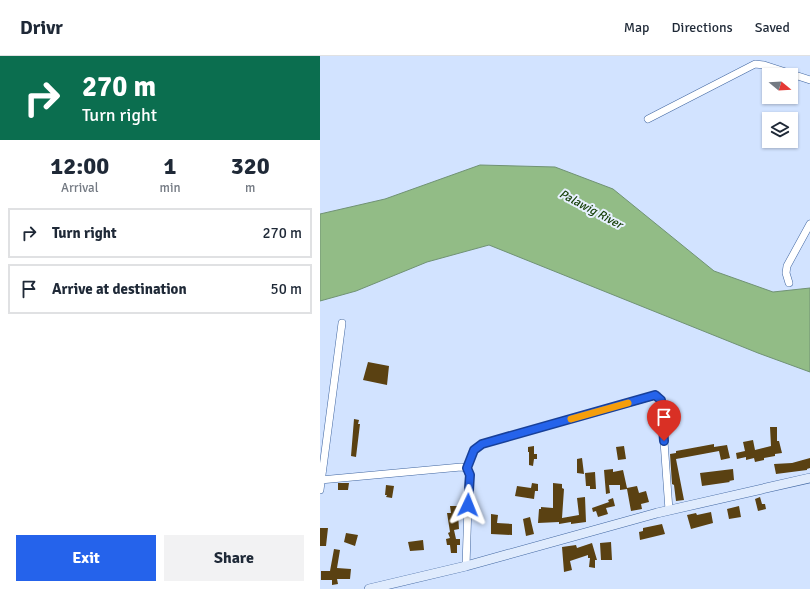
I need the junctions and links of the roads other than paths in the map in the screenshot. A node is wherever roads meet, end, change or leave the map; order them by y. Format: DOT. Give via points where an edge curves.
graph roads {
  1 [pos="810,80"];
  2 [pos="648,118"];
  3 [pos="810,224"];
  4 [pos="789,283"];
  5 [pos="342,323"];
  6 [pos="467,468"];
  7 [pos="810,478"];
  8 [pos="321,480"];
  9 [pos="320,490"];
  10 [pos="669,510"];
  11 [pos="466,566"];
  12 [pos="403,585"];
  13 [pos="369,589"];
  1 -- 2 [label="street" via="755,64"];
  3 -- 4 [label="street" via="787,266"];
  5 -- 8 [label="street"];
  6 -- 8 [label="street"];
  6 -- 10 [label="street" via="474,450 482,444 657,395 661,400"];
  6 -- 11 [label="street" via="470,475"];
  7 -- 10 [label="street"];
  8 -- 9 [label="street"];
  10 -- 11 [label="street"];
  11 -- 12 [label="street"];
  12 -- 13 [label="street"];
}
